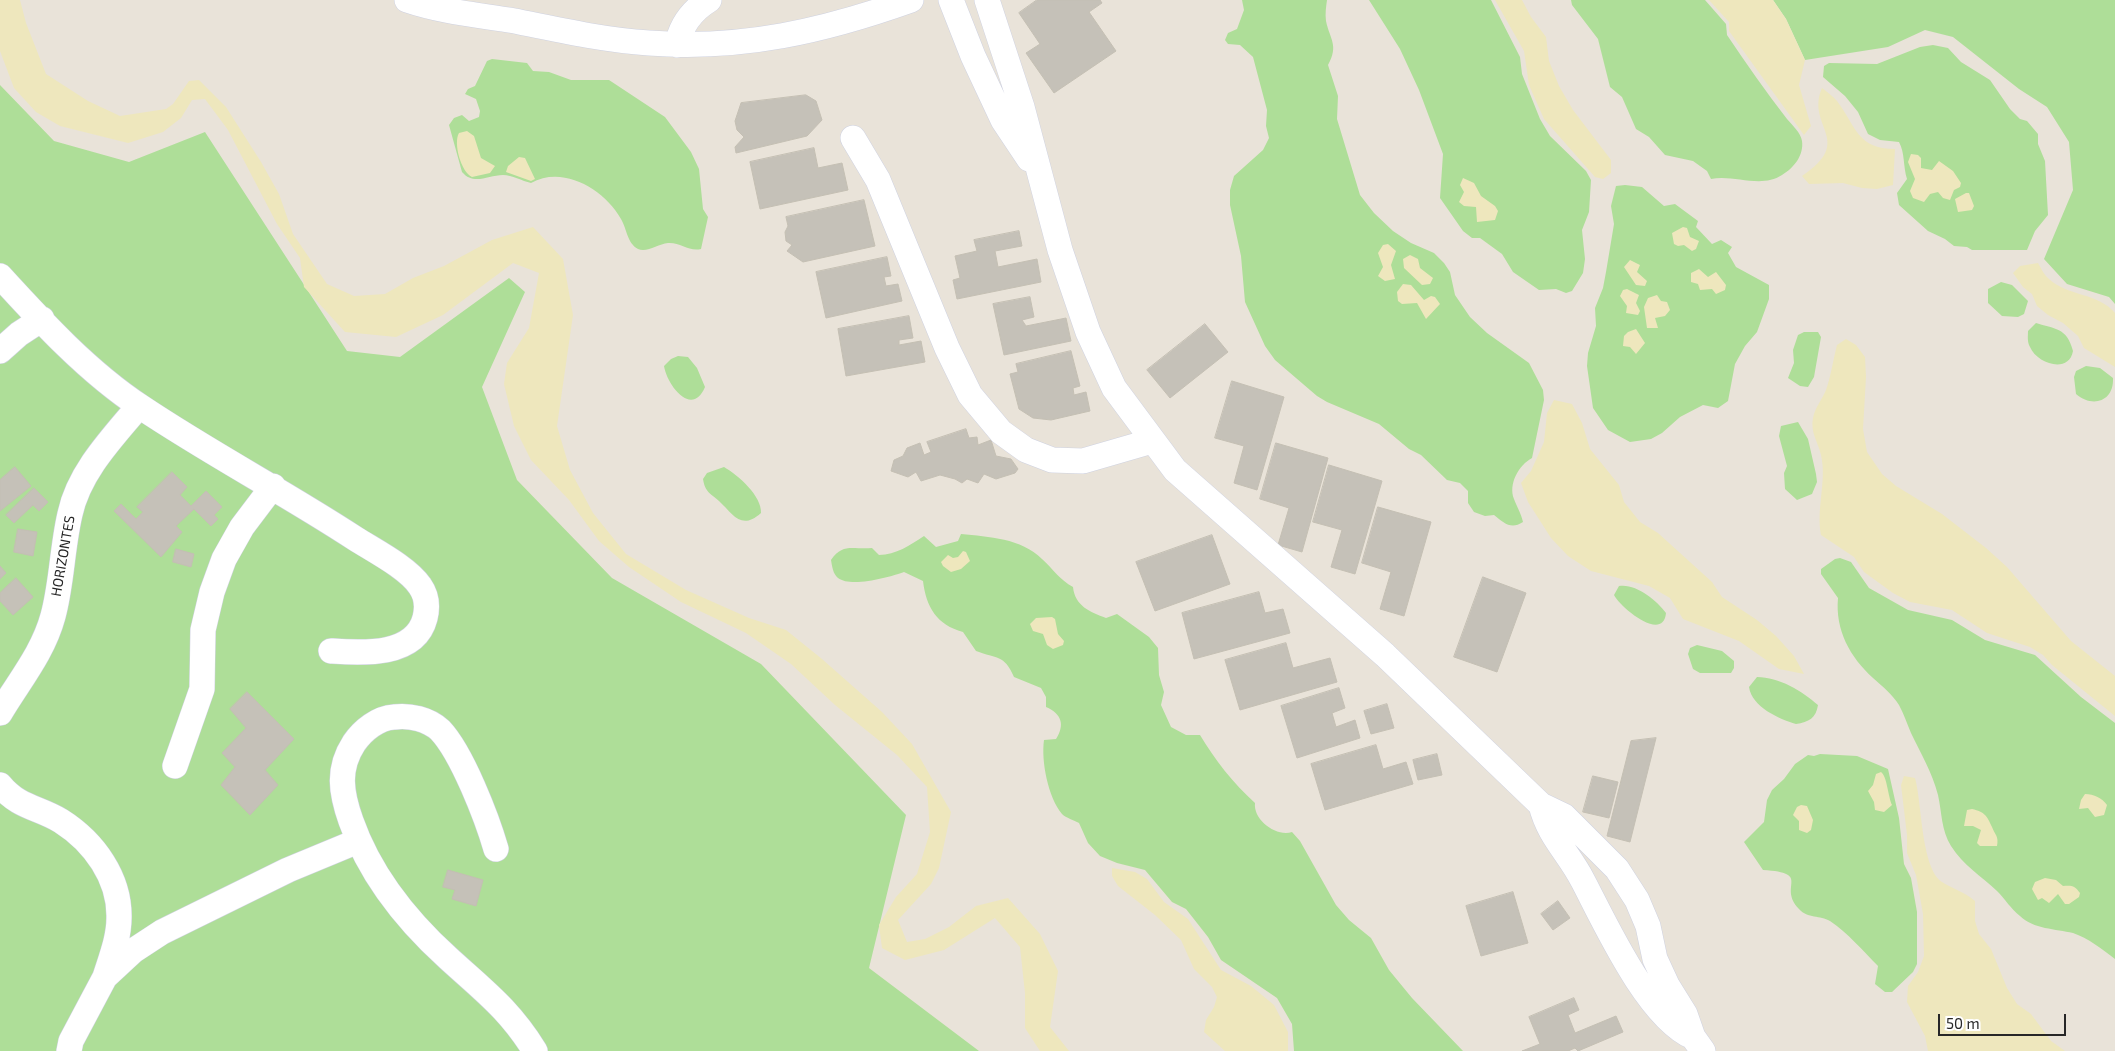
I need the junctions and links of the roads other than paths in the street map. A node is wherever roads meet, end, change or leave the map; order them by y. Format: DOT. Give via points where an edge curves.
graph roads {
  1 [pos="408,0"];
  2 [pos="708,0"];
  3 [pos="911,0"];
  4 [pos="951,0"];
  5 [pos="987,0"];
  6 [pos="677,45"];
  7 [pos="853,138"];
  8 [pos="1039,173"];
  9 [pos="0,276"];
  10 [pos="42,318"];
  11 [pos="0,351"];
  12 [pos="139,406"];
  13 [pos="1152,441"];
  14 [pos="272,486"];
  15 [pos="331,652"];
  16 [pos="0,713"];
  17 [pos="175,766"];
  18 [pos="0,785"];
  19 [pos="1541,805"];
  20 [pos="358,842"];
  21 [pos="496,849"];
  22 [pos="105,977"];
  23 [pos="1698,1044"];
  24 [pos="69,1051"];
  25 [pos="536,1051"];
  1 -- 6 [label="street" via="538,26"];
  2 -- 6 [label="street" via="685,22"];
  3 -- 6 [label="street" via="852,21 801,34 740,42"];
  4 -- 8 [label="street" via="1003,120"];
  5 -- 8 [label="street" via="1022,107"];
  7 -- 13 [label="street" via="878,180 970,396 1001,432 1026,450 1060,460 1083,461"];
  8 -- 13 [label="street" via="1060,250 1088,332 1114,388"];
  9 -- 10 [label="street"];
  10 -- 11 [label="street"];
  10 -- 12 [label="street" via="84,361"];
  12 -- 14 [label="street"];
  12 -- 16 [label="street, HORIZONTES" via="85,475 70,512 53,616 37,657"];
  13 -- 19 [label="street" via="1175,470 1384,655"];
  14 -- 15 [label="street" via="397,565 420,585 428,605 424,623 412,640 391,649"];
  14 -- 17 [label="street" via="242,527 224,559 212,592 204,630 202,689"];
  18 -- 22 [label="street" via="10,797 27,808 45,813 84,837 110,876 117,897 119,919"];
  19 -- 23 [label="street" via="1546,824 1583,880 1622,956 1668,1020"];
  19 -- 23 [label="street" via="1564,816 1616,869 1637,900 1667,985"];
  20 -- 21 [label="street" via="340,783 346,757 368,728 384,719 404,716 430,724 444,736 477,797"];
  20 -- 22 [label="street" via="288,870 162,932 133,951"];
  20 -- 25 [label="street" via="389,895 448,958 488,991 519,1024"];
  22 -- 24 [label="street" via="71,1041"];
}
